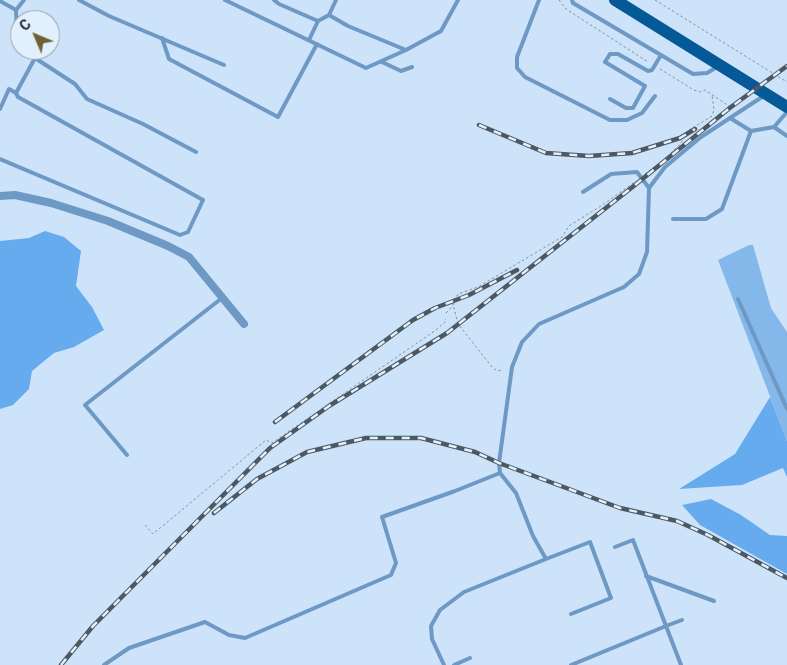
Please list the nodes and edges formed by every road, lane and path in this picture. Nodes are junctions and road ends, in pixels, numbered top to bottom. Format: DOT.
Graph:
graph roads {
  1 [pos="24,0"];
  2 [pos="79,0"];
  3 [pos="225,0"];
  4 [pos="274,0"];
  5 [pos="336,0"];
  6 [pos="458,0"];
  7 [pos="538,0"];
  8 [pos="559,0"];
  9 [pos="572,0"];
  10 [pos="614,0"];
  11 [pos="655,0"];
  12 [pos="0,1"];
  13 [pos="16,10"];
  14 [pos="329,15"];
  15 [pos="318,21"];
  16 [pos="162,38"];
  17 [pos="309,40"];
  18 [pos="317,44"];
  19 [pos="406,50"];
  20 [pos="661,55"];
  21 [pos="34,60"];
  22 [pos="38,60"];
  23 [pos="382,62"];
  24 [pos="720,64"];
  25 [pos="224,65"];
  26 [pos="412,66"];
  27 [pos="654,66"];
  28 [pos="787,82"];
  29 [pos="16,93"];
  30 [pos="767,94"];
  31 [pos="712,95"];
  32 [pos="655,96"];
  33 [pos="610,99"];
  34 [pos="787,107"];
  35 [pos="0,109"];
  36 [pos="739,112"];
  37 [pos="787,112"];
  38 [pos="730,118"];
  39 [pos="774,127"];
  40 [pos="751,131"];
  41 [pos="787,136"];
  42 [pos="196,152"];
  43 [pos="0,159"];
  44 [pos="641,177"];
  45 [pos="649,188"];
  46 [pos="583,192"];
  47 [pos="0,196"];
  48 [pos="673,219"];
  49 [pos="222,298"];
  50 [pos="738,299"];
  51 [pos="454,301"];
  52 [pos="446,313"];
  53 [pos="445,319"];
  54 [pos="244,324"];
  55 [pos="503,370"];
  56 [pos="787,409"];
  57 [pos="126,455"];
  58 [pos="500,473"];
  59 [pos="145,525"];
  60 [pos="615,547"];
  61 [pos="546,559"];
  62 [pos="646,576"];
  63 [pos="714,601"];
  64 [pos="571,614"];
  65 [pos="682,620"];
  66 [pos="666,626"];
  67 [pos="470,658"];
  68 [pos="104,665"];
  69 [pos="444,665"];
  70 [pos="454,665"];
  71 [pos="570,665"];
  72 [pos="681,665"];
  1 -- 13 [label="lane"];
  2 -- 16 [label="lane"];
  3 -- 17 [label="lane"];
  4 -- 15 [label="lane"];
  5 -- 14 [label="lane"];
  6 -- 19 [label="lane"];
  7 -- 32 [label="lane"];
  8 -- 27 [label="path"];
  9 -- 20 [label="lane"];
  10 -- 24 [label="main road"];
  11 -- 28 [label="path"];
  12 -- 13 [label="lane"];
  14 -- 15 [label="lane"];
  14 -- 19 [label="lane"];
  15 -- 17 [label="lane"];
  16 -- 18 [label="lane"];
  16 -- 25 [label="lane"];
  17 -- 18 [label="lane"];
  18 -- 23 [label="lane"];
  19 -- 23 [label="lane"];
  20 -- 24 [label="lane"];
  20 -- 27 [label="lane"];
  21 -- 29 [label="lane"];
  22 -- 42 [label="lane"];
  23 -- 26 [label="lane"];
  24 -- 30 [label="main road"];
  27 -- 31 [label="path"];
  27 -- 33 [label="lane"];
  29 -- 35 [label="lane"];
  29 -- 43 [label="lane"];
  30 -- 34 [label="main road"];
  30 -- 36 [label="lane"];
  31 -- 36 [label="path"];
  31 -- 44 [label="path"];
  36 -- 38 [label="lane"];
  37 -- 39 [label="lane"];
  38 -- 40 [label="lane"];
  38 -- 45 [label="lane"];
  39 -- 40 [label="lane"];
  39 -- 41 [label="lane"];
  40 -- 48 [label="lane"];
  44 -- 45 [label="lane"];
  44 -- 46 [label="lane"];
  44 -- 51 [label="path"];
  45 -- 58 [label="lane"];
  47 -- 49 [label="street"];
  49 -- 54 [label="street"];
  49 -- 57 [label="lane"];
  50 -- 56 [label="lane"];
  51 -- 52 [label="path"];
  51 -- 55 [label="path"];
  53 -- 59 [label="path"];
  58 -- 61 [label="lane"];
  58 -- 68 [label="lane"];
  60 -- 62 [label="lane"];
  61 -- 64 [label="lane"];
  61 -- 69 [label="lane"];
  62 -- 63 [label="lane"];
  62 -- 66 [label="lane"];
  65 -- 66 [label="lane"];
  66 -- 71 [label="lane"];
  66 -- 72 [label="lane"];
  67 -- 70 [label="lane"];
}
